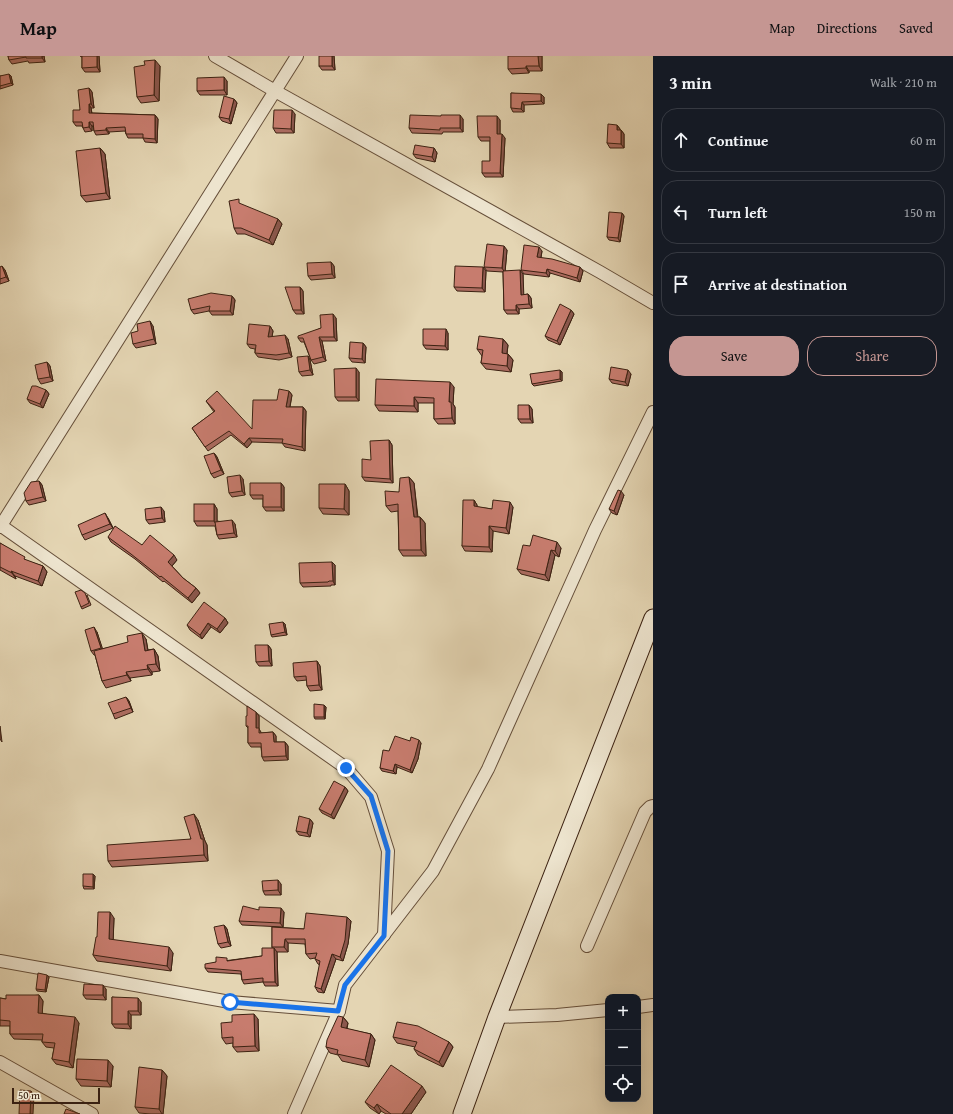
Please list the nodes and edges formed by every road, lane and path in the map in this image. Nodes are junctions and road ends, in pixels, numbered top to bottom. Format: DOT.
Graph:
graph roads {
  1 [pos="215,56"];
  2 [pos="297,56"];
  3 [pos="275,91"];
  4 [pos="653,303"];
  5 [pos="653,412"];
  6 [pos="0,526"];
  7 [pos="653,618"];
  8 [pos="653,806"];
  9 [pos="384,936"];
  10 [pos="587,946"];
  11 [pos="0,962"];
  12 [pos="653,1005"];
  13 [pos="641,1007"];
  14 [pos="605,1010"];
  15 [pos="338,1011"];
  16 [pos="497,1017"];
  17 [pos="0,1062"];
  18 [pos="92,1114"];
  19 [pos="294,1114"];
  20 [pos="462,1114"];
  1 -- 3 [label="street"];
  2 -- 3 [label="street"];
  3 -- 4 [label="street"];
  3 -- 6 [label="street"];
  5 -- 9 [label="street"];
  6 -- 9 [label="street"];
  7 -- 16 [label="street"];
  8 -- 10 [label="street"];
  9 -- 15 [label="street"];
  11 -- 15 [label="street"];
  12 -- 13 [label="street"];
  14 -- 16 [label="street"];
  15 -- 19 [label="street"];
  16 -- 20 [label="street"];
  17 -- 18 [label="street"];
}
